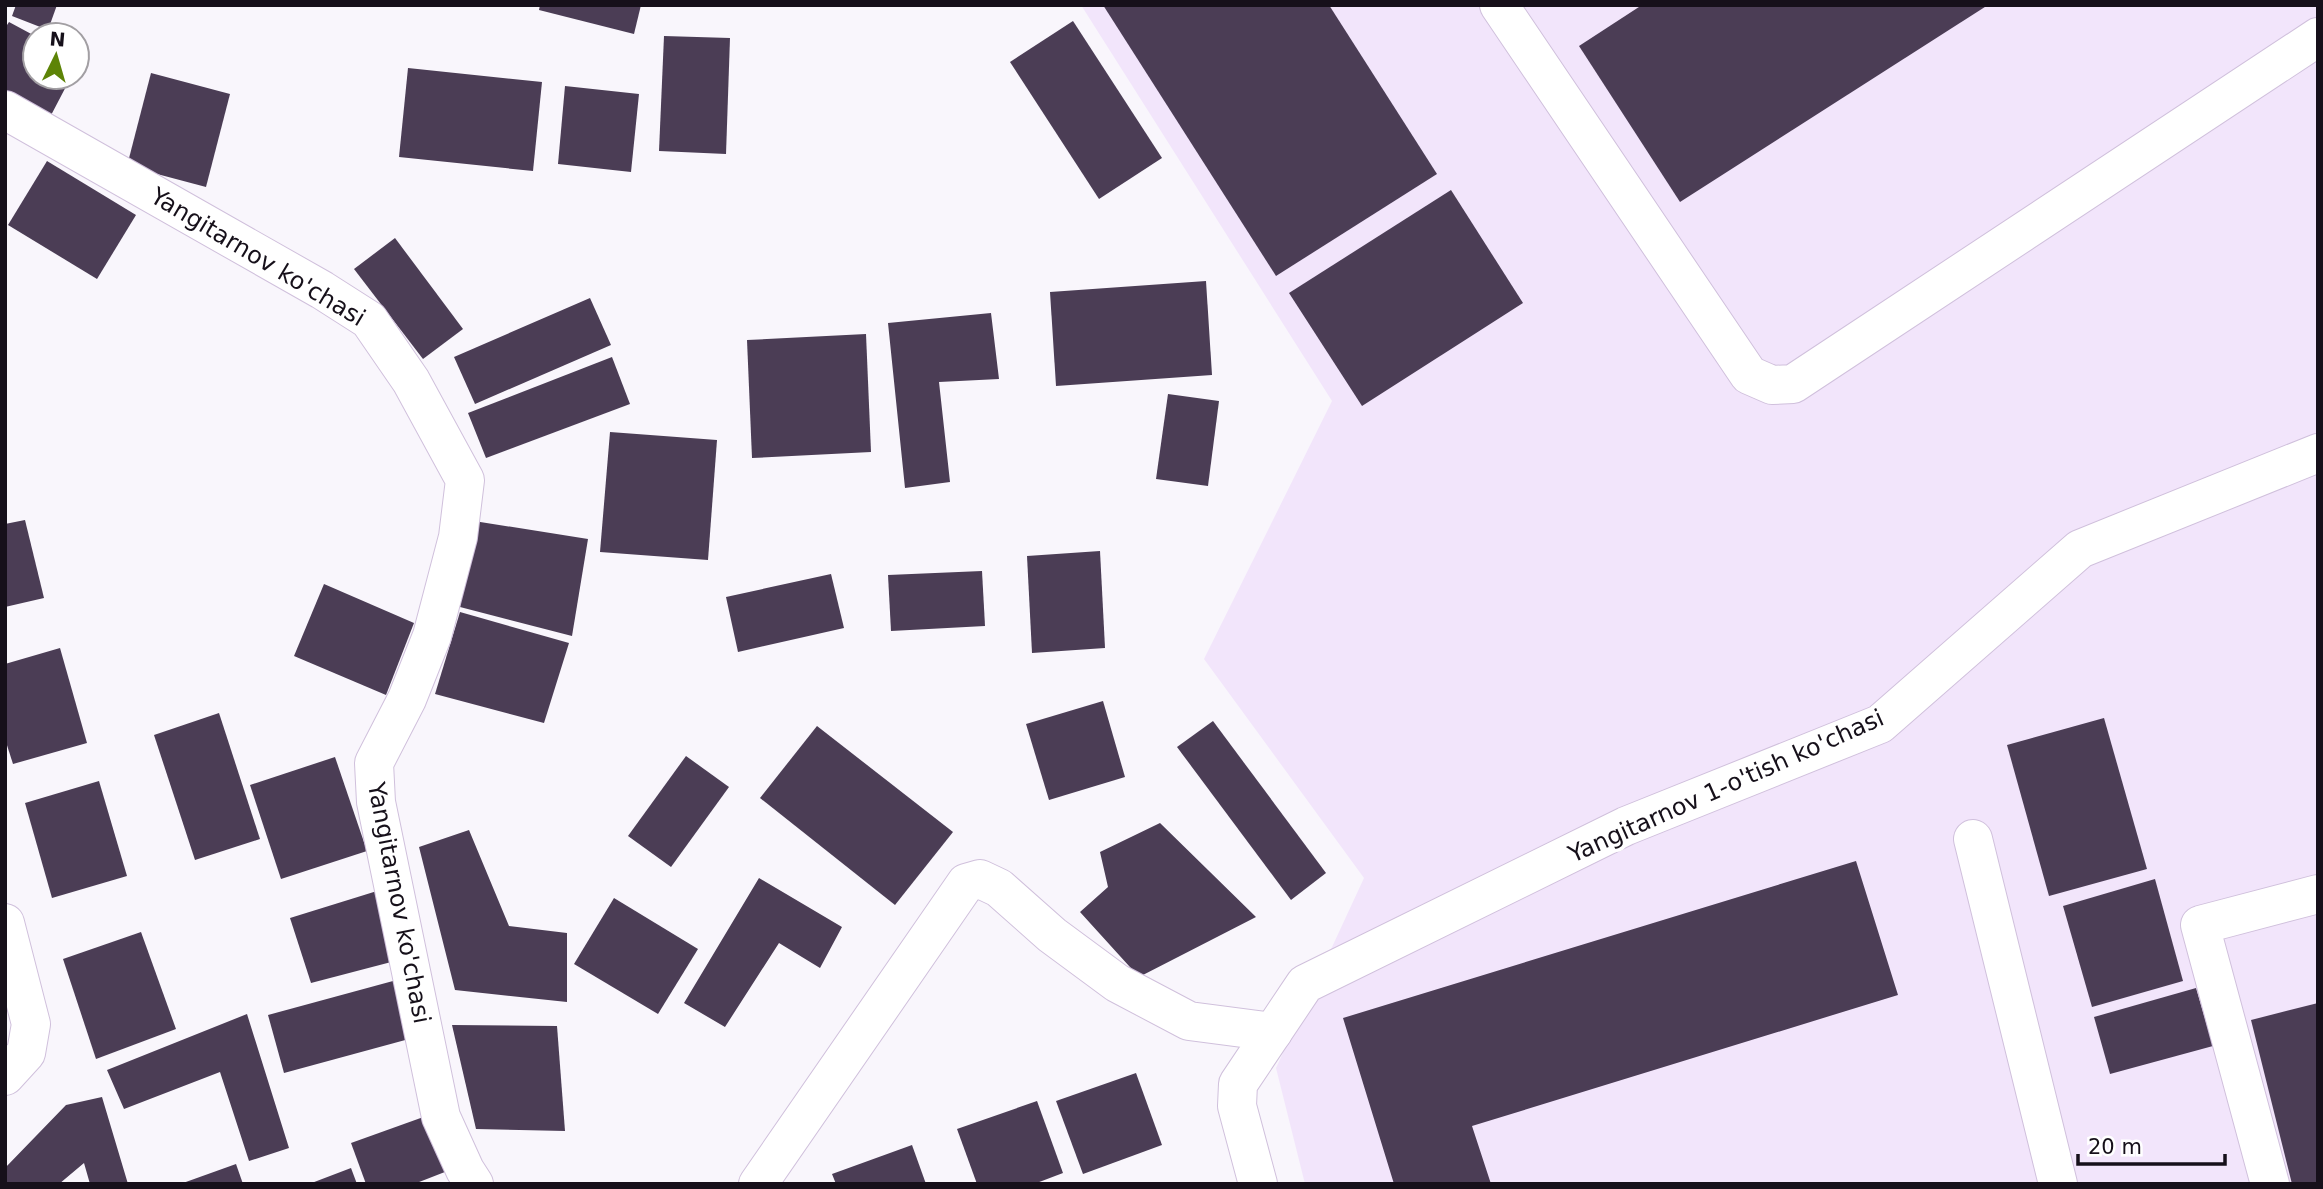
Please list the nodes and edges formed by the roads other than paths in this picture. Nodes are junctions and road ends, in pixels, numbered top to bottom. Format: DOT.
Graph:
graph roads {
  1 [pos="1499,5"];
  2 [pos="2318,37"];
  3 [pos="5,110"];
  4 [pos="2318,453"];
  5 [pos="1973,839"];
  6 [pos="2318,894"];
  7 [pos="5,923"];
  8 [pos="1273,1032"];
  9 [pos="5,1076"];
  10 [pos="474,1184"];
  11 [pos="758,1184"];
  12 [pos="1258,1184"];
  13 [pos="2058,1184"];
  14 [pos="2270,1184"];
  1 -- 2 [label="street"];
  3 -- 10 [label="street, Yangitarnov ko'chasi"];
  4 -- 8 [label="street, Yangitarnov 1-o'tish ko'chasi"];
  5 -- 13 [label="street"];
  6 -- 14 [label="street"];
  7 -- 9 [label="street"];
  8 -- 11 [label="street"];
  8 -- 12 [label="street, Yangitarnov 1-o'tish ko'chasi"];
}
